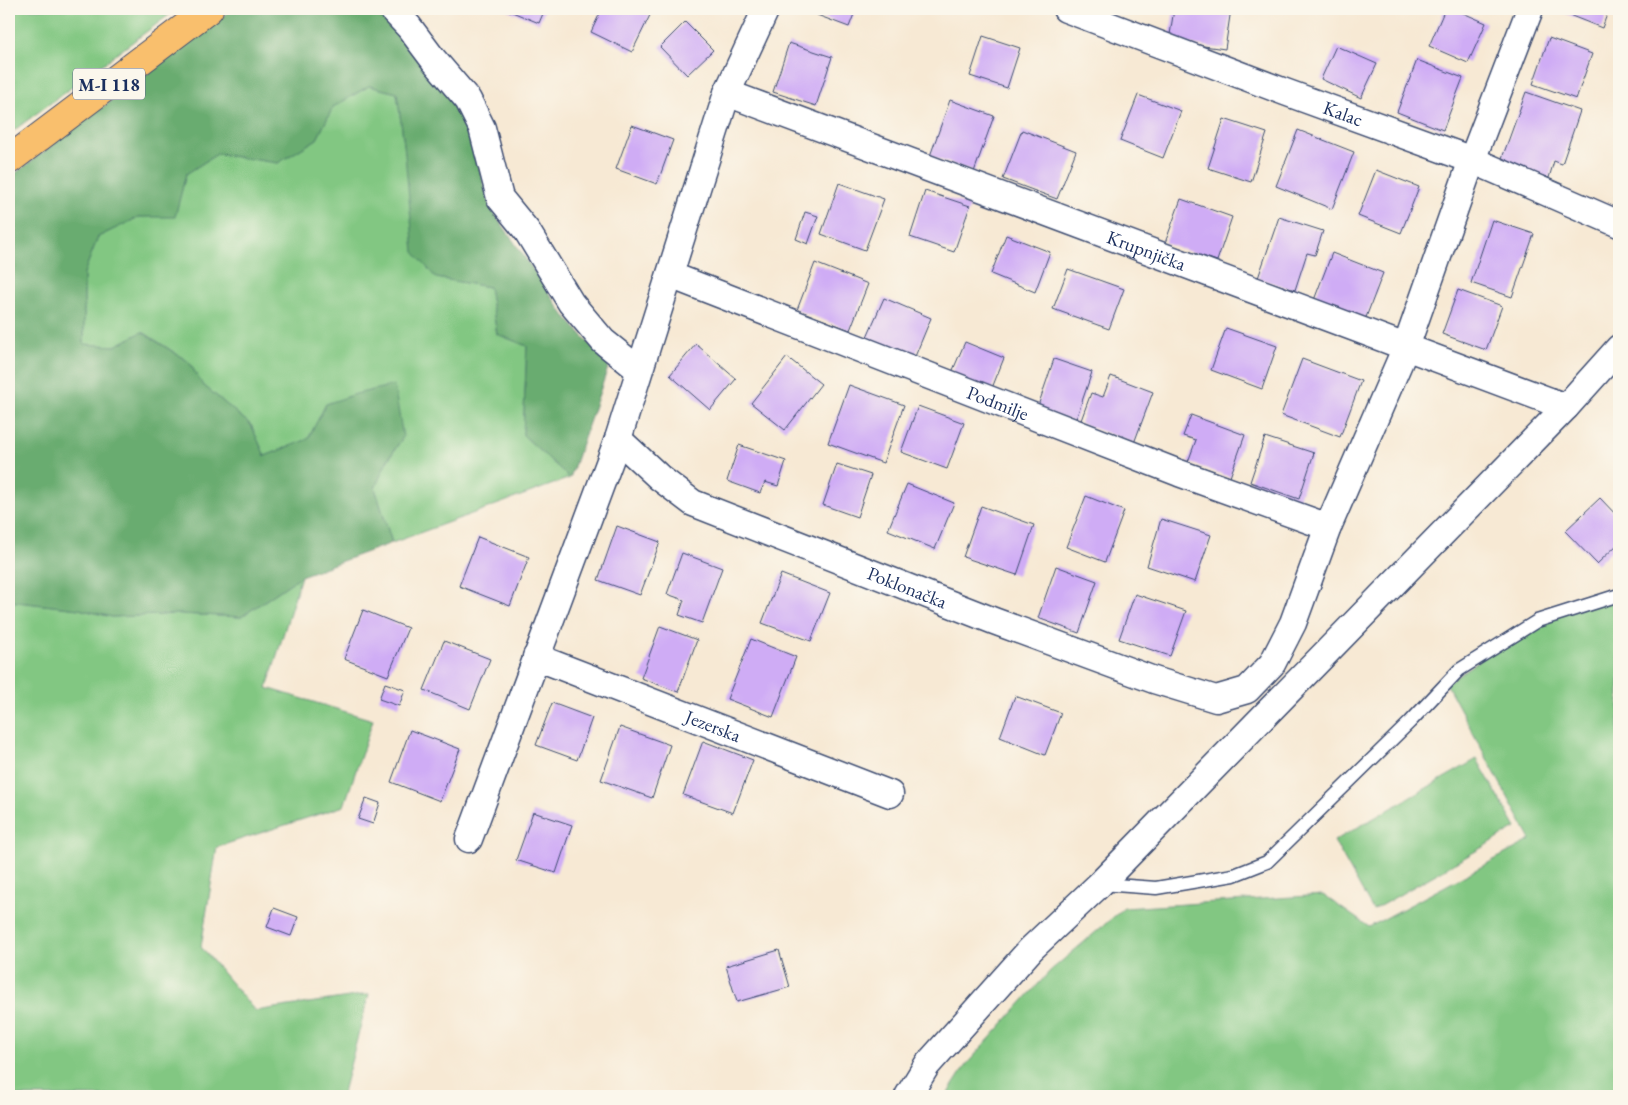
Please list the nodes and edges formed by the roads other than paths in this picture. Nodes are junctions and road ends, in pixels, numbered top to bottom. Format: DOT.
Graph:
graph roads {
  1 [pos="209,9"];
  2 [pos="392,9"];
  3 [pos="766,9"];
  4 [pos="1066,9"];
  5 [pos="1530,9"];
  6 [pos="727,92"];
  7 [pos="9,160"];
  8 [pos="1472,160"];
  9 [pos="1619,224"];
  10 [pos="670,276"];
  11 [pos="1406,347"];
  12 [pos="1619,348"];
  13 [pos="639,370"];
  14 [pos="1566,407"];
  15 [pos="618,439"];
  16 [pos="1328,527"];
  17 [pos="1619,595"];
  18 [pos="536,657"];
  19 [pos="890,794"];
  20 [pos="469,839"];
  21 [pos="1100,884"];
  22 [pos="908,1096"];
  1 -- 7 [label="main road, M-I 118"];
  2 -- 13 [label="street"];
  3 -- 6 [label="street"];
  4 -- 8 [label="street, Kalac"];
  5 -- 8 [label="street"];
  6 -- 10 [label="street"];
  6 -- 11 [label="street, Krupnjička"];
  8 -- 9 [label="street, Kalac"];
  8 -- 11 [label="street"];
  10 -- 13 [label="street"];
  10 -- 16 [label="street, Podmilje"];
  11 -- 14 [label="street, Krupnjička"];
  11 -- 16 [label="street"];
  12 -- 14 [label="street"];
  13 -- 15 [label="street"];
  14 -- 21 [label="street"];
  15 -- 16 [label="street, Poklonačka"];
  15 -- 18 [label="street"];
  17 -- 21 [label="lane"];
  18 -- 19 [label="street, Jezerska"];
  18 -- 20 [label="street"];
  21 -- 22 [label="street"];
}
